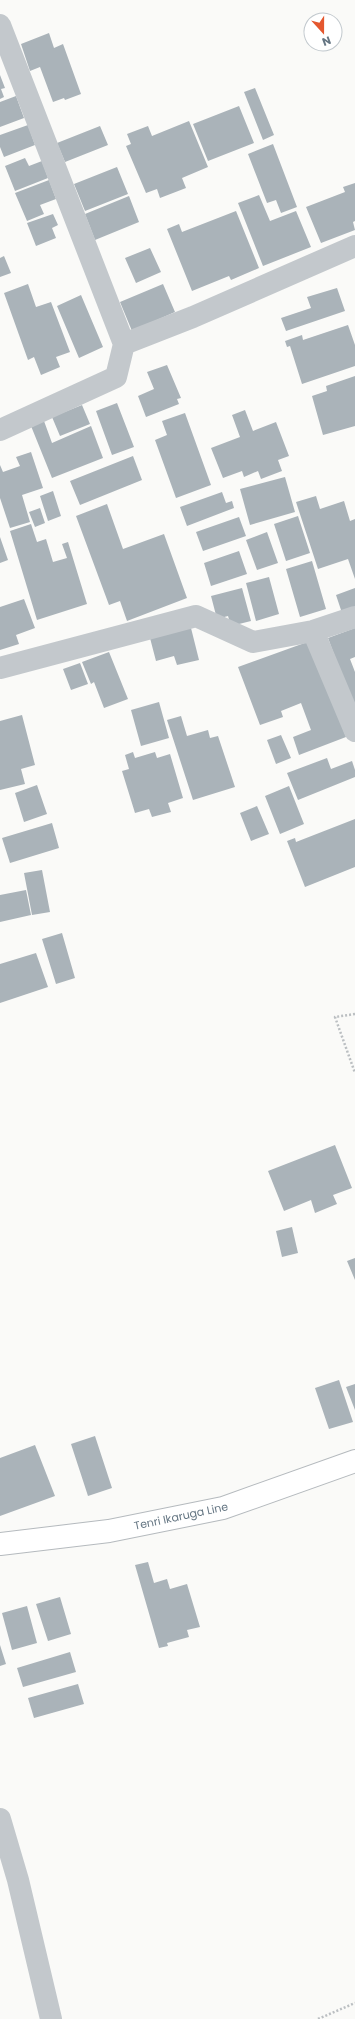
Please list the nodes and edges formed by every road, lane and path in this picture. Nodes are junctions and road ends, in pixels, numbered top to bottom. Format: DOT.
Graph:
graph roads {
  1 [pos="0,25"];
  2 [pos="355,246"];
  3 [pos="124,344"];
  4 [pos="0,430"];
  5 [pos="355,617"];
  6 [pos="314,630"];
  7 [pos="0,668"];
  8 [pos="355,731"];
  9 [pos="355,1014"];
  10 [pos="355,1073"];
  11 [pos="355,1461"];
  12 [pos="0,1544"];
  13 [pos="0,1819"];
  14 [pos="355,2003"];
  15 [pos="51,2019"];
  16 [pos="318,2019"];
  1 -- 3 [label="street"];
  2 -- 3 [label="street"];
  3 -- 4 [label="street"];
  5 -- 6 [label="street"];
  6 -- 7 [label="street"];
  6 -- 8 [label="street"];
  9 -- 10 [label="path"];
  11 -- 12 [label="main road, Tenri Ikaruga Line"];
  13 -- 15 [label="street"];
  14 -- 16 [label="path"];
}
